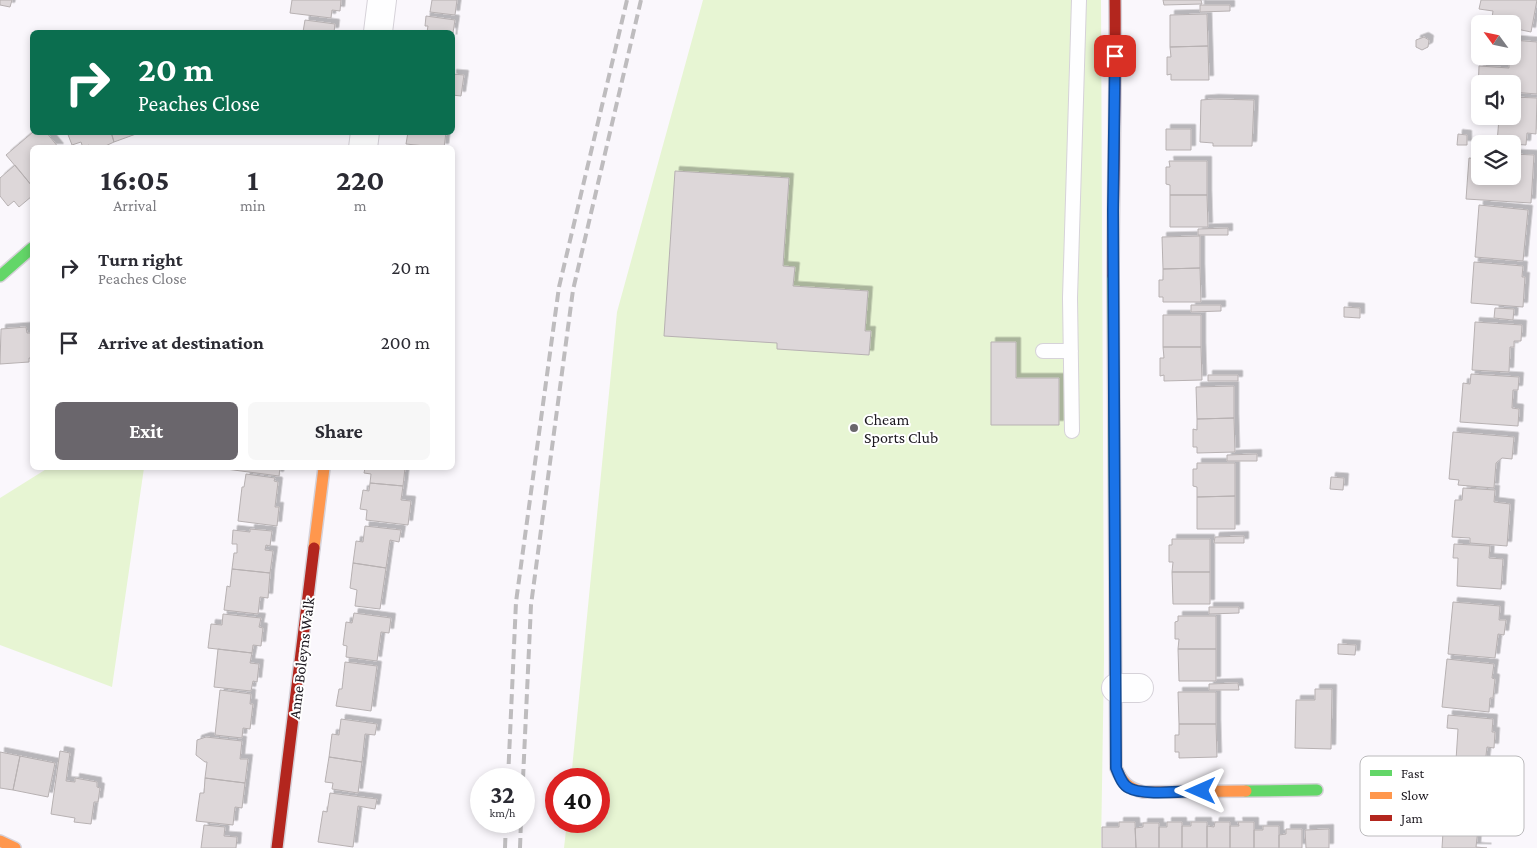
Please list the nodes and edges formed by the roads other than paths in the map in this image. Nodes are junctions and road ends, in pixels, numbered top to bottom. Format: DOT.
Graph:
graph roads {
  1 [pos="382,0"];
  2 [pos="1079,0"];
  3 [pos="1115,0"];
  4 [pos="378,30"];
  5 [pos="30,250"];
  6 [pos="0,276"];
  7 [pos="1043,351"];
  8 [pos="1071,351"];
  9 [pos="1072,431"];
  10 [pos="324,470"];
  11 [pos="1317,790"];
  12 [pos="0,842"];
  13 [pos="15,848"];
  14 [pos="277,848"];
  1 -- 4 [label="street"];
  2 -- 8 [label="lane"];
  3 -- 11 [label="main road"];
  5 -- 6 [label="main road"];
  7 -- 8 [label="lane"];
  8 -- 9 [label="lane"];
  10 -- 14 [label="main road, Anne Boleyns Walk"];
  12 -- 13 [label="main road"];
}
